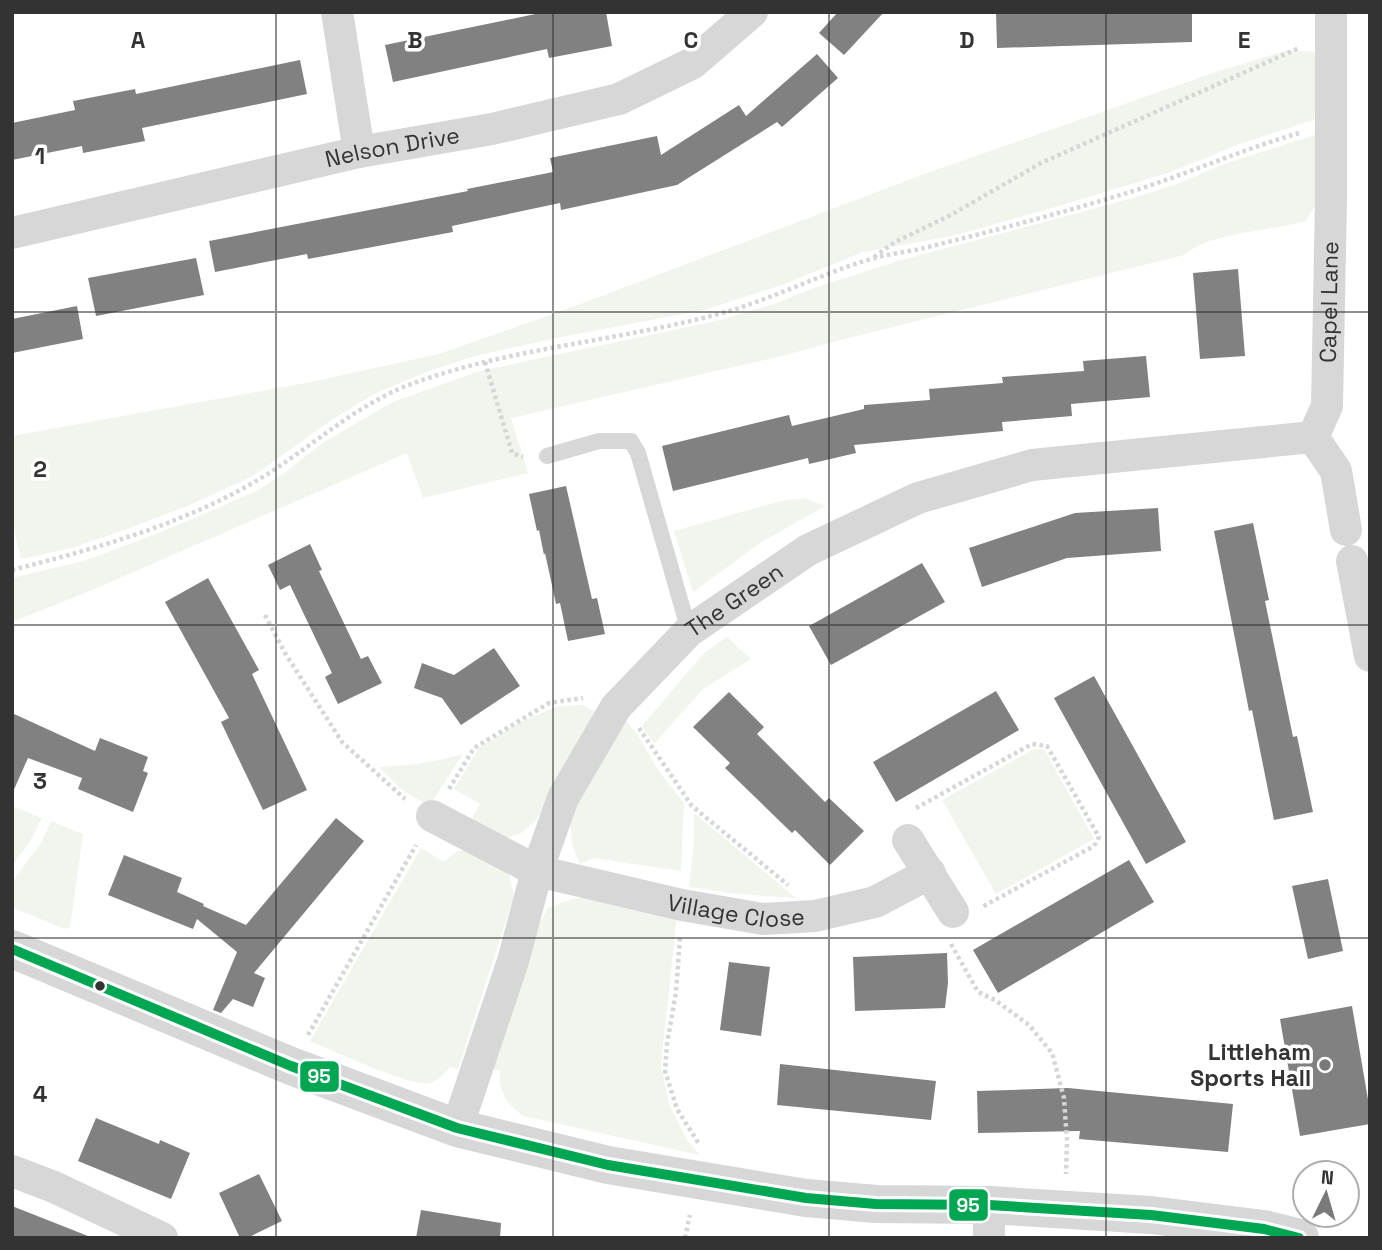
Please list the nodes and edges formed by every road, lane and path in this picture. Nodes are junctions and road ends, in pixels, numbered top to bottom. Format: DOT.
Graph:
graph roads {
  1 [pos="337,12"];
  2 [pos="752,12"];
  3 [pos="1331,12"];
  4 [pos="1302,37"];
  5 [pos="1304,132"];
  6 [pos="359,152"];
  7 [pos="12,233"];
  8 [pos="870,259"];
  9 [pos="485,362"];
  10 [pos="1313,437"];
  11 [pos="547,456"];
  12 [pos="1346,530"];
  13 [pos="1352,561"];
  14 [pos="12,569"];
  15 [pos="265,615"];
  16 [pos="689,631"];
  17 [pos="1370,656"];
  18 [pos="616,708"];
  19 [pos="432,816"];
  20 [pos="909,826"];
  21 [pos="537,871"];
  22 [pos="930,873"];
  23 [pos="682,905"];
  24 [pos="815,916"];
  25 [pos="960,919"];
  26 [pos="12,949"];
  27 [pos="291,1066"];
  28 [pos="457,1128"];
  29 [pos="12,1171"];
  30 [pos="701,1182"];
  31 [pos="1063,1209"];
  32 [pos="989,1222"];
  33 [pos="162,1238"];
  34 [pos="1300,1238"];
  1 -- 6 [label="street"];
  2 -- 6 [label="street, Nelson Drive"];
  3 -- 10 [label="street, Capel Lane, bridge"];
  4 -- 8 [label="path"];
  5 -- 8 [label="path"];
  6 -- 7 [label="street, Nelson Drive"];
  8 -- 9 [label="path"];
  9 -- 11 [label="path"];
  9 -- 14 [label="path"];
  10 -- 12 [label="street"];
  10 -- 16 [label="street, The Green"];
  11 -- 16 [label="lane"];
  13 -- 17 [label="street"];
  15 -- 19 [label="path"];
  16 -- 18 [label="street, The Green"];
  18 -- 19 [label="path"];
  18 -- 21 [label="street, The Green"];
  18 -- 24 [label="path"];
  19 -- 21 [label="street, Village Close"];
  19 -- 27 [label="path"];
  20 -- 22 [label="street"];
  20 -- 25 [label="path"];
  21 -- 23 [label="street, Village Close"];
  21 -- 28 [label="street, The Green"];
  22 -- 24 [label="street, Village Close"];
  22 -- 25 [label="street"];
  23 -- 24 [label="street, Village Close"];
  23 -- 30 [label="path"];
  25 -- 31 [label="path"];
  26 -- 27 [label="street"];
  27 -- 28 [label="street"];
  28 -- 30 [label="street"];
  29 -- 33 [label="street"];
  30 -- 32 [label="street"];
  31 -- 32 [label="street"];
  31 -- 34 [label="street"];
}
